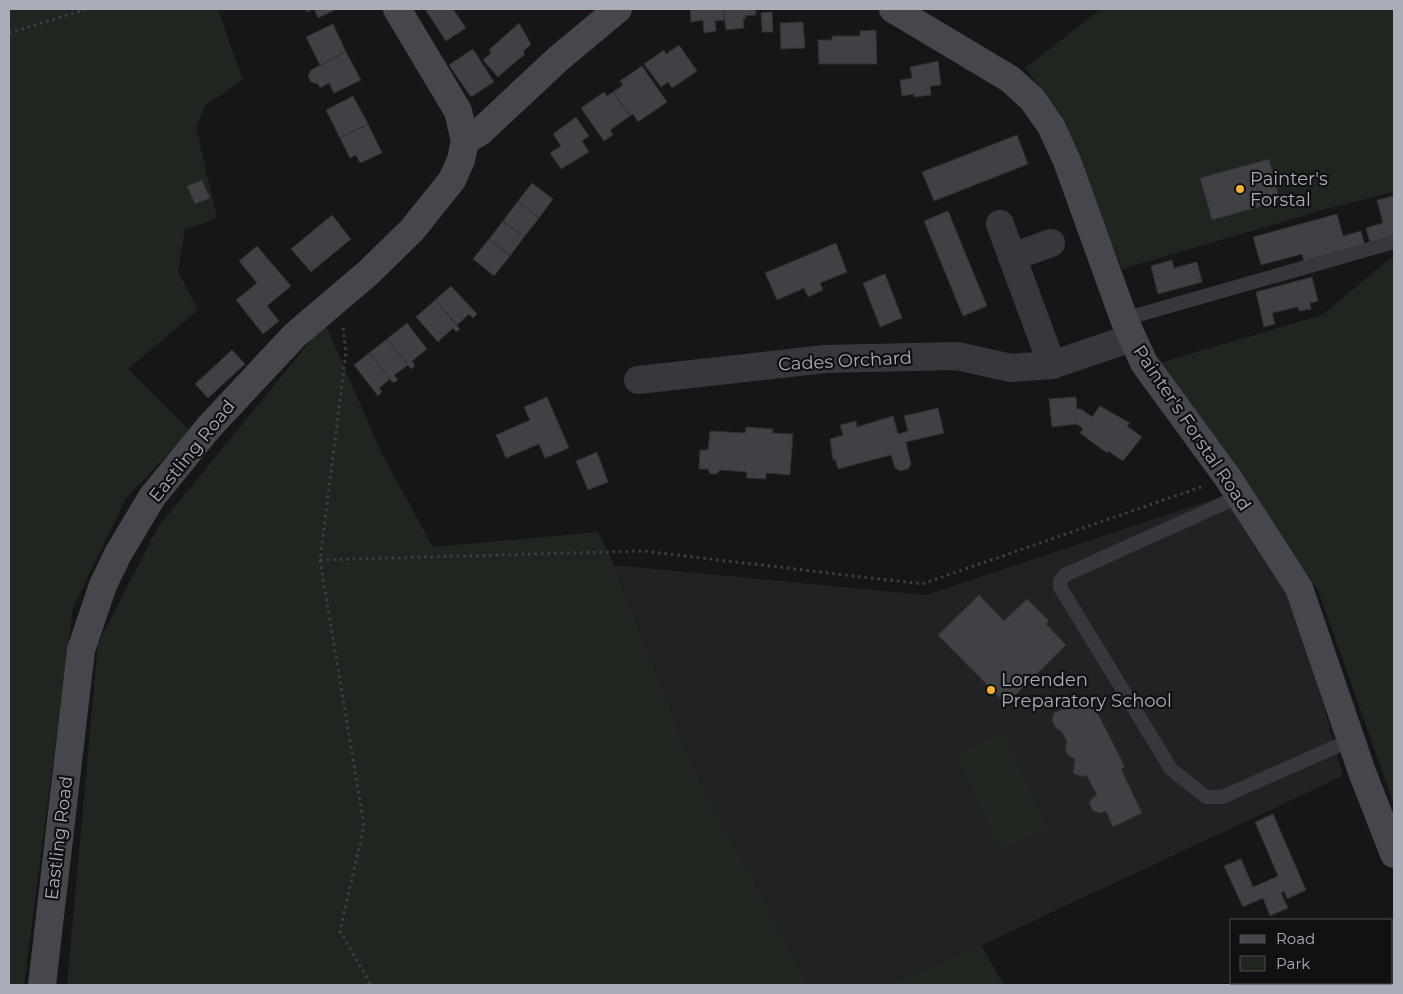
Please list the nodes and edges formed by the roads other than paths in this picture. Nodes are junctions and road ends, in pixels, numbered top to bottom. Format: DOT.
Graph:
graph roads {
  1 [pos="397,9"];
  2 [pos="618,9"];
  3 [pos="893,9"];
  4 [pos="464,141"];
  5 [pos="1000,224"];
  6 [pos="1394,242"];
  7 [pos="1051,243"];
  8 [pos="1012,257"];
  9 [pos="1128,328"];
  10 [pos="1052,365"];
  11 [pos="638,380"];
  12 [pos="1234,487"];
  13 [pos="1351,740"];
  14 [pos="1394,854"];
  15 [pos="42,985"];
  1 -- 4 [label="street, Eastling Road"];
  2 -- 4 [label="street"];
  3 -- 9 [label="street, Painter's Forstal Road"];
  4 -- 15 [label="street, Eastling Road"];
  5 -- 8 [label="street"];
  6 -- 9 [label="lane"];
  7 -- 8 [label="street"];
  8 -- 10 [label="street"];
  9 -- 10 [label="street, Cades Orchard"];
  9 -- 12 [label="street, Painter's Forstal Road"];
  10 -- 11 [label="street, Cades Orchard"];
  12 -- 13 [label="street, Painter's Forstal Road"];
  12 -- 13 [label="lane"];
  13 -- 14 [label="street, Painter's Forstal Road"];
}
